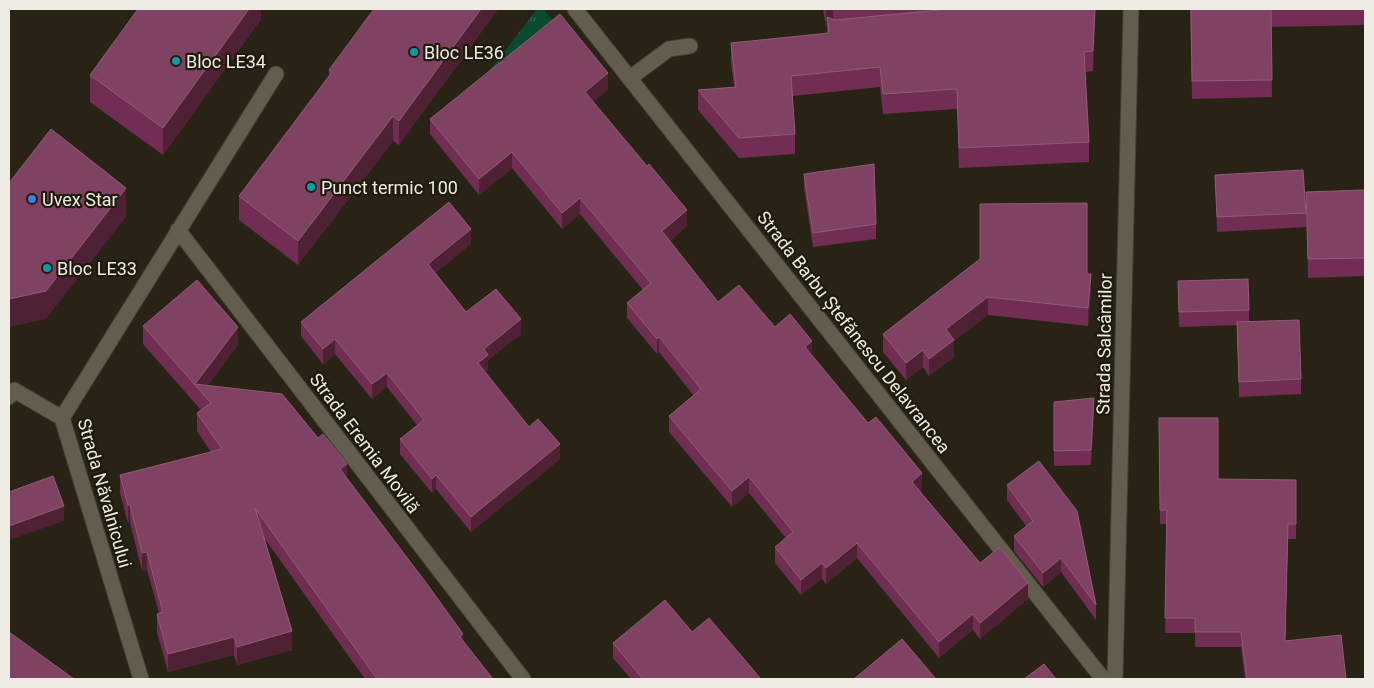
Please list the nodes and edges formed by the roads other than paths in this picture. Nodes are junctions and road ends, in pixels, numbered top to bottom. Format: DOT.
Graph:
graph roads {
  1 [pos="575,9"];
  2 [pos="1131,9"];
  3 [pos="690,46"];
  4 [pos="276,74"];
  5 [pos="630,78"];
  6 [pos="178,230"];
  7 [pos="9,396"];
  8 [pos="62,418"];
  9 [pos="141,679"];
  10 [pos="523,679"];
  11 [pos="1103,679"];
  12 [pos="1115,679"];
  1 -- 5 [label="street, Strada Barbu Ștefănescu Delavrancea"];
  2 -- 12 [label="street, Strada Salcâmilor"];
  3 -- 5 [label="street"];
  4 -- 6 [label="street, Strada Năvalnicului"];
  5 -- 11 [label="street, Strada Barbu Ștefănescu Delavrancea"];
  6 -- 8 [label="street, Strada Năvalnicului"];
  6 -- 10 [label="street, Strada Eremia Movilă"];
  7 -- 8 [label="street"];
  8 -- 9 [label="street, Strada Năvalnicului"];
}
